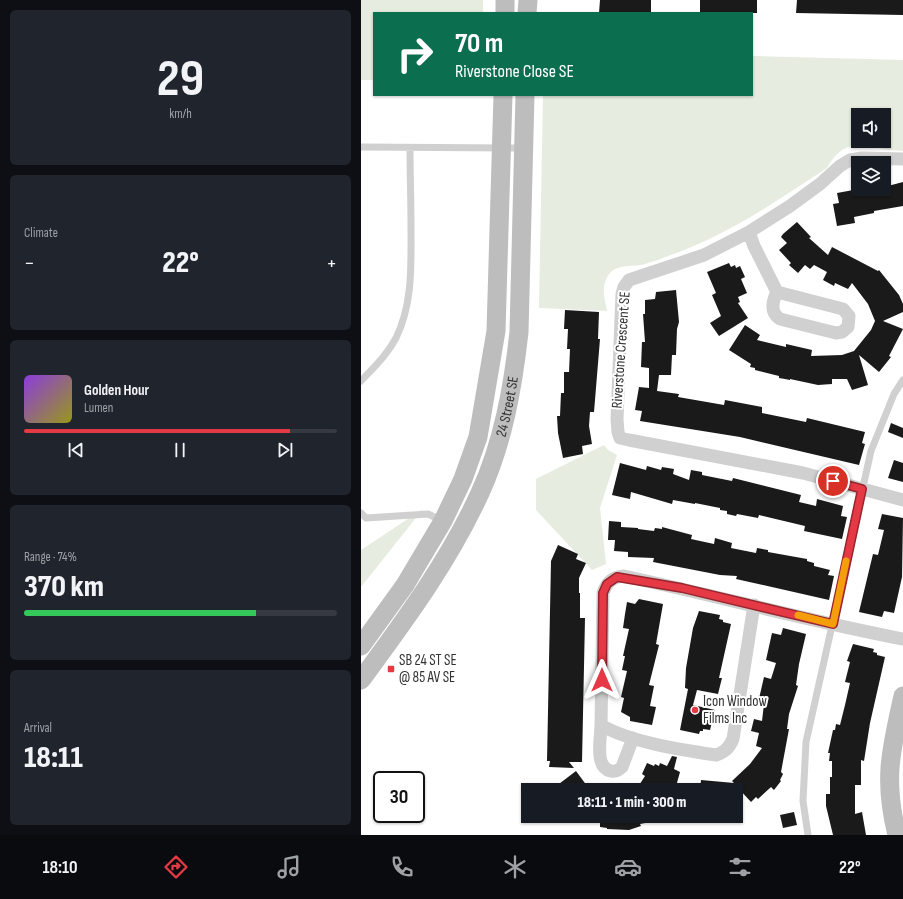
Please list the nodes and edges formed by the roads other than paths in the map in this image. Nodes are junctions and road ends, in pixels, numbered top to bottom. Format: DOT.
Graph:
graph roads {
  1 [pos="505,0"];
  2 [pos="528,0"];
  3 [pos="505,12"];
  4 [pos="527,12"];
  5 [pos="503,96"];
  6 [pos="525,96"];
  7 [pos="361,147"];
  8 [pos="410,148"];
  9 [pos="502,148"];
  10 [pos="523,148"];
  11 [pos="903,159"];
  12 [pos="749,232"];
  13 [pos="777,292"];
  14 [pos="903,380"];
  15 [pos="361,381"];
  16 [pos="862,489"];
  17 [pos="903,500"];
  18 [pos="361,513"];
  19 [pos="443,521"];
  20 [pos="754,605"];
  21 [pos="833,624"];
  22 [pos="903,639"];
  23 [pos="361,646"];
  24 [pos="361,680"];
  25 [pos="903,696"];
  26 [pos="601,725"];
  27 [pos="633,738"];
  28 [pos="808,835"];
  29 [pos="897,835"];
  1 -- 3 [label="main road"];
  2 -- 4 [label="main road"];
  5 -- 9 [label="main road, 24 Street SE"];
  6 -- 10 [label="main road, 24 Street SE"];
  7 -- 8 [label="lane"];
  8 -- 9 [label="lane"];
  8 -- 15 [label="lane"];
  9 -- 10 [label="lane"];
  9 -- 19 [label="main road, 24 Street SE"];
  10 -- 24 [label="main road, 24 Street SE"];
  11 -- 12 [label="street, Riverstone Crescent SE"];
  12 -- 13 [label="street"];
  12 -- 16 [label="street, Riverstone Crescent SE"];
  13 -- 13 [label="street"];
  14 -- 16 [label="lane"];
  16 -- 17 [label="street, Riverstone Crescent SE"];
  16 -- 21 [label="lane"];
  18 -- 19 [label="lane"];
  19 -- 23 [label="main road, 24 Street SE"];
  20 -- 21 [label="street"];
  20 -- 26 [label="street"];
  20 -- 27 [label="street"];
  21 -- 22 [label="street"];
  21 -- 28 [label="lane"];
  25 -- 29 [label="main road"];
  26 -- 27 [label="street"];
  26 -- 27 [label="street"];
}
